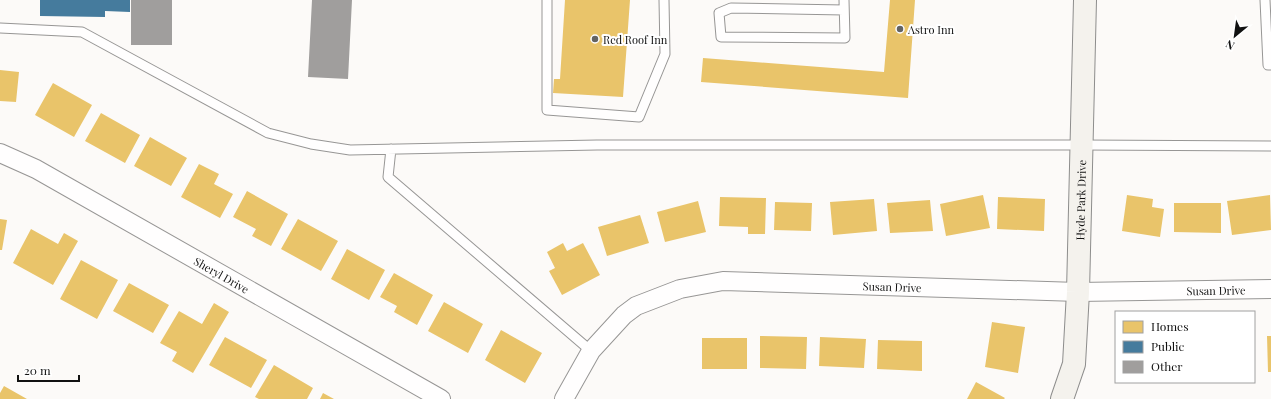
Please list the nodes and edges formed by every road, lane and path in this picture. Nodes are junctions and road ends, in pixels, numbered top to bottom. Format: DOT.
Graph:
graph roads {
  1 [pos="547,0"];
  2 [pos="664,0"];
  3 [pos="844,0"];
  4 [pos="1085,0"];
  5 [pos="1265,0"];
  6 [pos="844,10"];
  7 [pos="0,28"];
  8 [pos="1271,65"];
  9 [pos="1082,145"];
  10 [pos="1271,146"];
  11 [pos="391,149"];
  12 [pos="0,153"];
  13 [pos="1271,289"];
  14 [pos="1078,292"];
  15 [pos="591,351"];
  16 [pos="441,399"];
  17 [pos="564,399"];
  18 [pos="1062,399"];
  1 -- 2 [label="lane"];
  3 -- 6 [label="lane"];
  4 -- 9 [label="street, Hyde Park Drive"];
  5 -- 8 [label="lane"];
  6 -- 6 [label="lane"];
  7 -- 11 [label="lane"];
  9 -- 10 [label="lane"];
  9 -- 11 [label="lane"];
  9 -- 14 [label="street, Hyde Park Drive"];
  11 -- 15 [label="lane"];
  12 -- 16 [label="street, Sheryl Drive"];
  13 -- 14 [label="street, Susan Drive"];
  14 -- 15 [label="street, Susan Drive"];
  14 -- 18 [label="street, Hyde Park Drive"];
  15 -- 17 [label="street, Susan Drive"];
}
